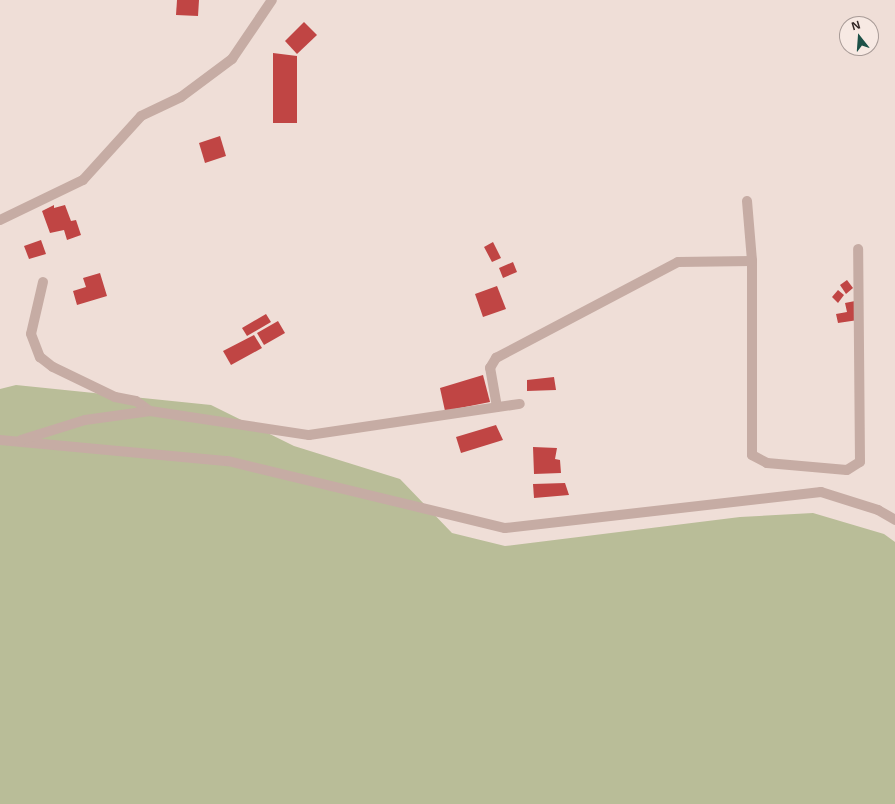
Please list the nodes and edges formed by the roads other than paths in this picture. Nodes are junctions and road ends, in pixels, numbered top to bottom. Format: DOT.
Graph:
graph roads {
  1 [pos="272,0"];
  2 [pos="746,201"];
  3 [pos="0,220"];
  4 [pos="858,249"];
  5 [pos="752,261"];
  6 [pos="43,282"];
  7 [pos="520,404"];
  8 [pos="497,407"];
  9 [pos="150,411"];
  10 [pos="0,440"];
  11 [pos="15,442"];
  12 [pos="895,520"];
  1 -- 3 [label="street"];
  2 -- 5 [label="street"];
  4 -- 5 [label="street"];
  5 -- 8 [label="street"];
  6 -- 9 [label="street"];
  7 -- 8 [label="street"];
  8 -- 9 [label="street"];
  9 -- 11 [label="street"];
  10 -- 11 [label="street"];
  11 -- 12 [label="street"];
}
